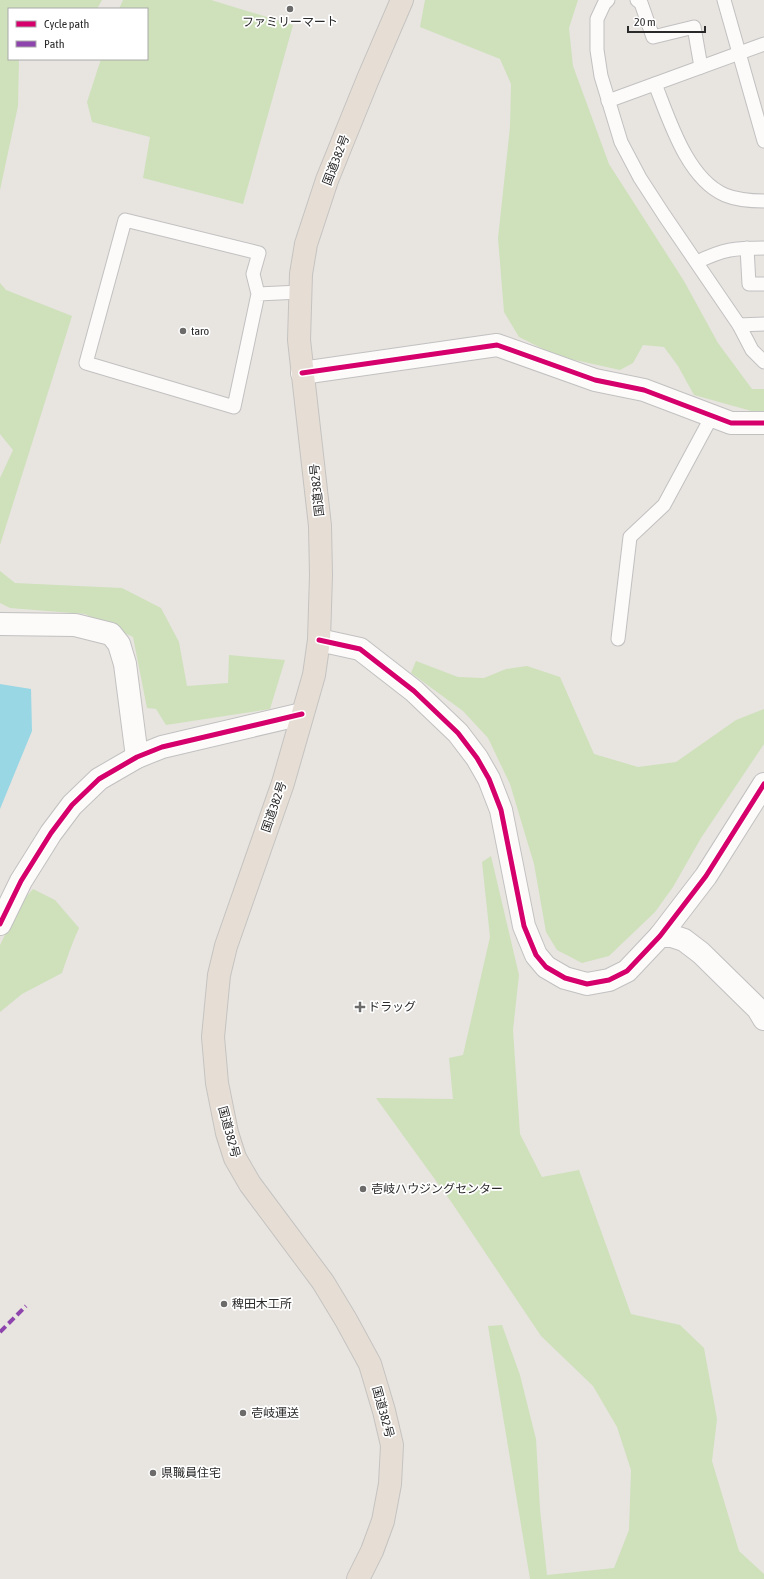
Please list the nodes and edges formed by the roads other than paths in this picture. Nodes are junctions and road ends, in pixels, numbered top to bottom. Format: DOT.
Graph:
graph roads {
  1 [pos="402,0"];
  2 [pos="608,0"];
  3 [pos="637,0"];
  4 [pos="724,0"];
  5 [pos="764,44"];
  6 [pos="739,53"];
  7 [pos="701,67"];
  8 [pos="655,84"];
  9 [pos="608,101"];
  10 [pos="764,141"];
  11 [pos="764,201"];
  12 [pos="747,248"];
  13 [pos="764,248"];
  14 [pos="697,262"];
  15 [pos="764,284"];
  16 [pos="300,292"];
  17 [pos="258,294"];
  18 [pos="764,324"];
  19 [pos="740,325"];
  20 [pos="764,362"];
  21 [pos="302,373"];
  22 [pos="712,416"];
  23 [pos="764,423"];
  24 [pos="0,624"];
  25 [pos="618,639"];
  26 [pos="319,640"];
  27 [pos="302,714"];
  28 [pos="137,758"];
  29 [pos="764,784"];
  30 [pos="0,924"];
  31 [pos="660,936"];
  32 [pos="764,1019"];
  33 [pos="358,1579"];
  1 -- 16 [label="highway, 国道382号"];
  2 -- 9 [label="lane"];
  3 -- 7 [label="lane"];
  4 -- 6 [label="lane"];
  5 -- 6 [label="lane"];
  6 -- 7 [label="lane"];
  6 -- 10 [label="lane"];
  7 -- 8 [label="lane"];
  8 -- 9 [label="lane"];
  8 -- 11 [label="lane"];
  9 -- 14 [label="lane"];
  12 -- 13 [label="lane"];
  12 -- 14 [label="lane"];
  12 -- 15 [label="lane"];
  14 -- 19 [label="lane"];
  16 -- 17 [label="lane"];
  16 -- 21 [label="highway, 国道382号"];
  17 -- 17 [label="lane"];
  18 -- 19 [label="lane"];
  19 -- 20 [label="lane"];
  21 -- 22 [label="street"];
  21 -- 26 [label="highway, 国道382号"];
  22 -- 23 [label="street"];
  22 -- 25 [label="lane"];
  24 -- 28 [label="street"];
  26 -- 27 [label="highway, 国道382号"];
  26 -- 31 [label="street"];
  27 -- 28 [label="street"];
  27 -- 33 [label="highway, 国道382号"];
  28 -- 30 [label="street"];
  29 -- 31 [label="street"];
  31 -- 32 [label="street"];
}
